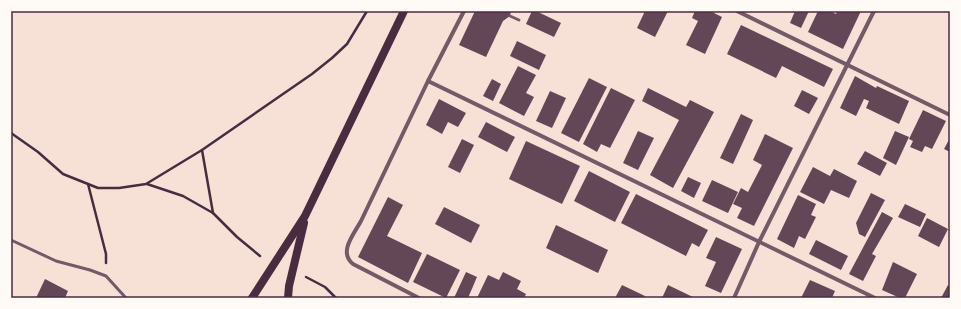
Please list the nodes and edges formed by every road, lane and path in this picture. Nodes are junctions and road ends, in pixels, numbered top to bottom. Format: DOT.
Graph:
graph roads {
  1 [pos="367,11"];
  2 [pos="404,11"];
  3 [pos="464,11"];
  4 [pos="737,11"];
  5 [pos="874,11"];
  6 [pos="510,16"];
  7 [pos="519,20"];
  8 [pos="848,64"];
  9 [pos="428,81"];
  10 [pos="950,115"];
  11 [pos="11,133"];
  12 [pos="202,150"];
  13 [pos="88,184"];
  14 [pos="146,184"];
  15 [pos="213,213"];
  16 [pos="305,216"];
  17 [pos="11,240"];
  18 [pos="759,242"];
  19 [pos="260,256"];
  20 [pos="106,276"];
  21 [pos="305,276"];
  22 [pos="126,298"];
  23 [pos="252,298"];
  24 [pos="288,298"];
  25 [pos="336,298"];
  26 [pos="419,298"];
  27 [pos="734,298"];
  28 [pos="875,298"];
  1 -- 12 [label="path"];
  2 -- 16 [label="main road"];
  3 -- 9 [label="street"];
  4 -- 8 [label="street"];
  5 -- 8 [label="street"];
  6 -- 7 [label="lane"];
  8 -- 10 [label="street"];
  8 -- 18 [label="street"];
  9 -- 18 [label="street"];
  9 -- 26 [label="street"];
  11 -- 13 [label="path"];
  12 -- 14 [label="path"];
  12 -- 15 [label="path"];
  13 -- 14 [label="path"];
  13 -- 20 [label="path"];
  14 -- 15 [label="path"];
  15 -- 19 [label="path"];
  16 -- 23 [label="main road"];
  16 -- 24 [label="main road"];
  17 -- 20 [label="lane"];
  18 -- 27 [label="street"];
  18 -- 28 [label="street"];
  20 -- 22 [label="lane"];
  21 -- 25 [label="path"];
}
